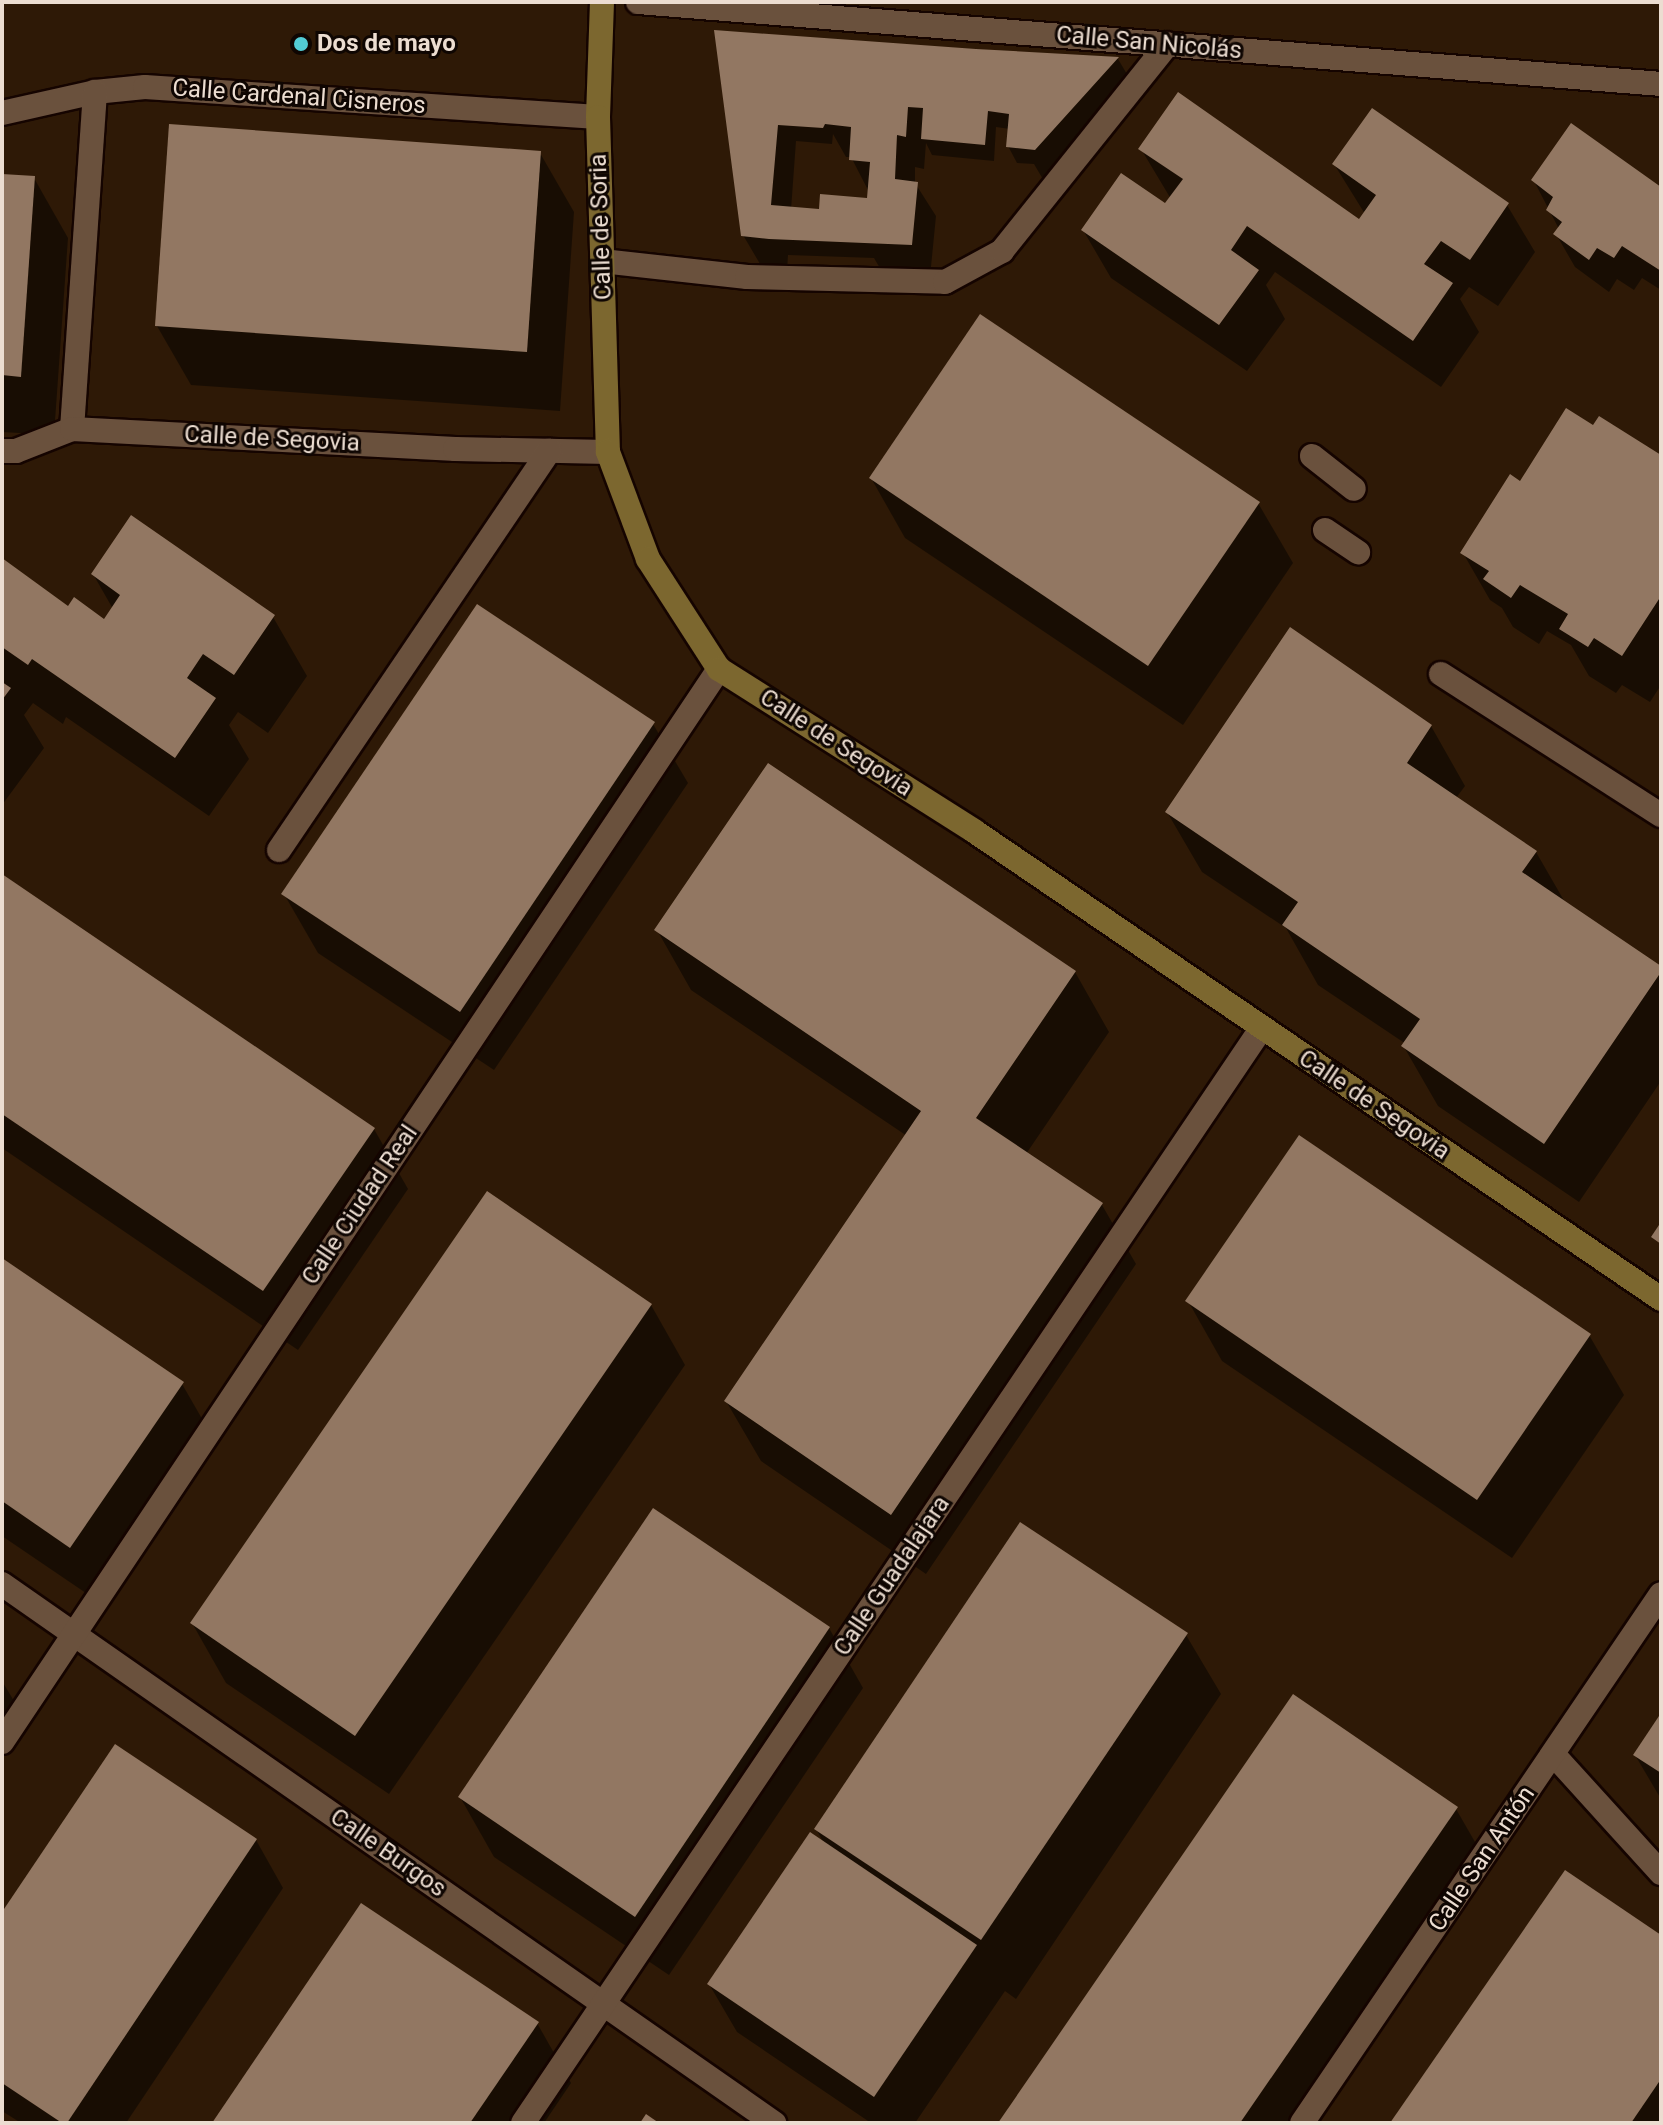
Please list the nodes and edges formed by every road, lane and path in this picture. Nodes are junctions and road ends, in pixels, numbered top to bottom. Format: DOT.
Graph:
graph roads {
  1 [pos="602,2"];
  2 [pos="638,2"];
  3 [pos="1168,44"];
  4 [pos="1661,84"];
  5 [pos="95,92"];
  6 [pos="2,113"];
  7 [pos="598,117"];
  8 [pos="602,261"];
  9 [pos="72,429"];
  10 [pos="2,451"];
  11 [pos="549,451"];
  12 [pos="608,452"];
  13 [pos="1312,456"];
  14 [pos="1354,489"];
  15 [pos="1325,530"];
  16 [pos="1358,552"];
  17 [pos="719,669"];
  18 [pos="1441,674"];
  19 [pos="1659,808"];
  20 [pos="279,850"];
  21 [pos="1261,1029"];
  22 [pos="1661,1299"];
  23 [pos="2,1584"];
  24 [pos="1661,1594"];
  25 [pos="74,1632"];
  26 [pos="2,1742"];
  27 [pos="1553,1754"];
  28 [pos="1661,1873"];
  29 [pos="604,2004"];
  30 [pos="523,2123"];
  31 [pos="774,2123"];
  32 [pos="1302,2123"];
  1 -- 7 [label="street, Calle de Soria"];
  2 -- 3 [label="street, Calle San Nicolás"];
  3 -- 4 [label="street, Calle San Nicolás"];
  3 -- 8 [label="street"];
  5 -- 6 [label="street, Calle Cardenal Cisneros"];
  5 -- 7 [label="street, Calle Cardenal Cisneros"];
  5 -- 9 [label="street"];
  7 -- 8 [label="street, Calle de Soria"];
  8 -- 12 [label="street, Calle de Soria"];
  9 -- 10 [label="street, Calle de Segovia"];
  9 -- 11 [label="street, Calle de Segovia"];
  11 -- 12 [label="street, Calle de Segovia"];
  11 -- 20 [label="street"];
  12 -- 17 [label="street, Calle de Segovia"];
  13 -- 14 [label="street"];
  15 -- 16 [label="street"];
  17 -- 21 [label="street, Calle de Segovia"];
  17 -- 25 [label="street, Calle Ciudad Real"];
  18 -- 19 [label="street"];
  21 -- 22 [label="street, Calle de Segovia"];
  21 -- 29 [label="street, Calle Guadalajara"];
  23 -- 25 [label="street, Calle Burgos"];
  24 -- 27 [label="street, Calle San Antón"];
  25 -- 26 [label="street, Calle Ciudad Real"];
  25 -- 29 [label="street, Calle Burgos"];
  27 -- 28 [label="street"];
  27 -- 32 [label="street, Calle San Antón"];
  29 -- 30 [label="street, Calle Guadalajara"];
  29 -- 31 [label="street, Calle Burgos"];
}
